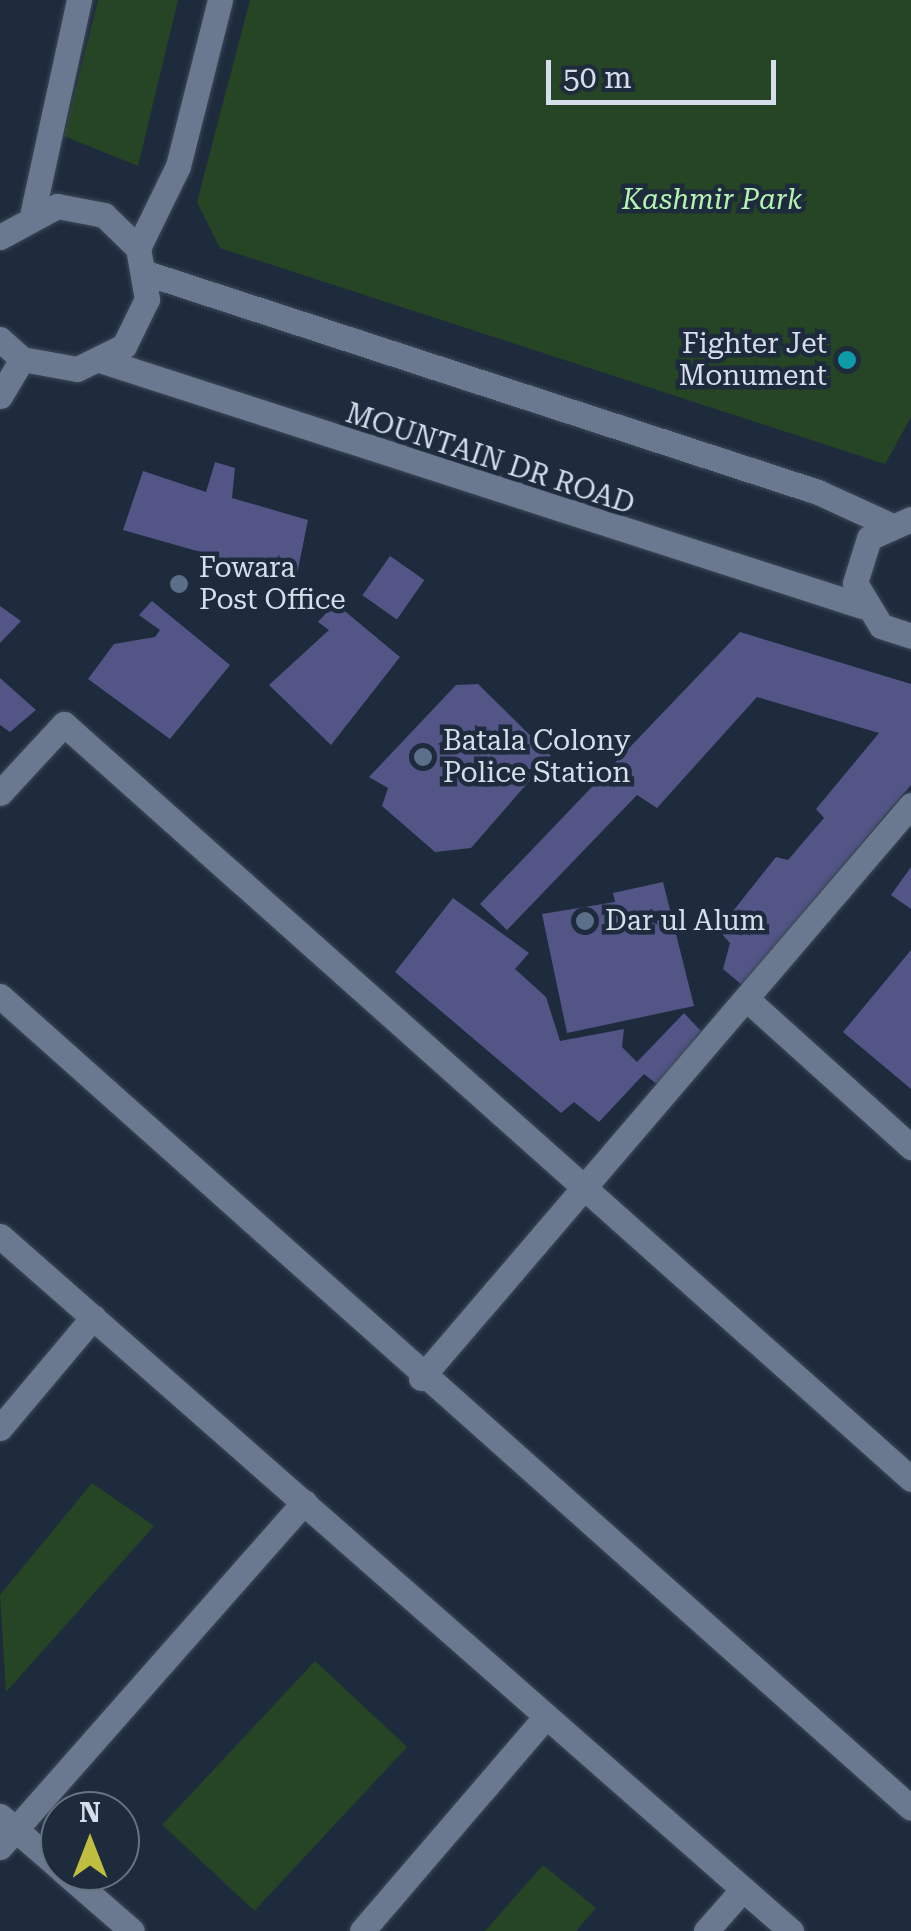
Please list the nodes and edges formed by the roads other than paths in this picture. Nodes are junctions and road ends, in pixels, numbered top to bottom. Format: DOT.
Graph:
graph roads {
  1 [pos="79,0"];
  2 [pos="220,0"];
  3 [pos="33,211"];
  4 [pos="0,237"];
  5 [pos="138,248"];
  6 [pos="146,273"];
  7 [pos="6,346"];
  8 [pos="103,361"];
  9 [pos="0,396"];
  10 [pos="903,516"];
  11 [pos="862,606"];
  12 [pos="911,636"];
  13 [pos="0,793"];
  14 [pos="911,806"];
  15 [pos="0,996"];
  16 [pos="750,1002"];
  17 [pos="911,1147"];
  18 [pos="584,1192"];
  19 [pos="0,1236"];
  20 [pos="93,1317"];
  21 [pos="422,1378"];
  22 [pos="0,1428"];
  23 [pos="911,1479"];
  24 [pos="304,1502"];
  25 [pos="546,1716"];
  26 [pos="911,1808"];
  27 [pos="5,1831"];
  28 [pos="40,1855"];
  29 [pos="743,1889"];
  30 [pos="86,1891"];
  31 [pos="132,1931"];
  32 [pos="362,1931"];
  33 [pos="706,1931"];
  34 [pos="791,1931"];
  1 -- 3 [label="street"];
  2 -- 5 [label="street"];
  3 -- 4 [label="street"];
  3 -- 5 [label="street"];
  5 -- 6 [label="street"];
  6 -- 8 [label="street"];
  6 -- 10 [label="street"];
  7 -- 8 [label="street"];
  7 -- 9 [label="street"];
  8 -- 11 [label="street, MOUNTAIN DR ROAD"];
  10 -- 11 [label="street"];
  11 -- 12 [label="street, MOUNTAIN DR ROAD"];
  13 -- 18 [label="street"];
  14 -- 16 [label="street"];
  15 -- 21 [label="street"];
  16 -- 17 [label="street"];
  16 -- 18 [label="street"];
  18 -- 21 [label="street"];
  18 -- 23 [label="street"];
  19 -- 20 [label="street"];
  20 -- 22 [label="street"];
  20 -- 24 [label="street"];
  21 -- 26 [label="street"];
  24 -- 25 [label="street"];
  24 -- 27 [label="street"];
  25 -- 29 [label="street"];
  25 -- 32 [label="street"];
  27 -- 28 [label="street"];
  29 -- 33 [label="street"];
  29 -- 34 [label="street"];
  30 -- 31 [label="street"];
}
